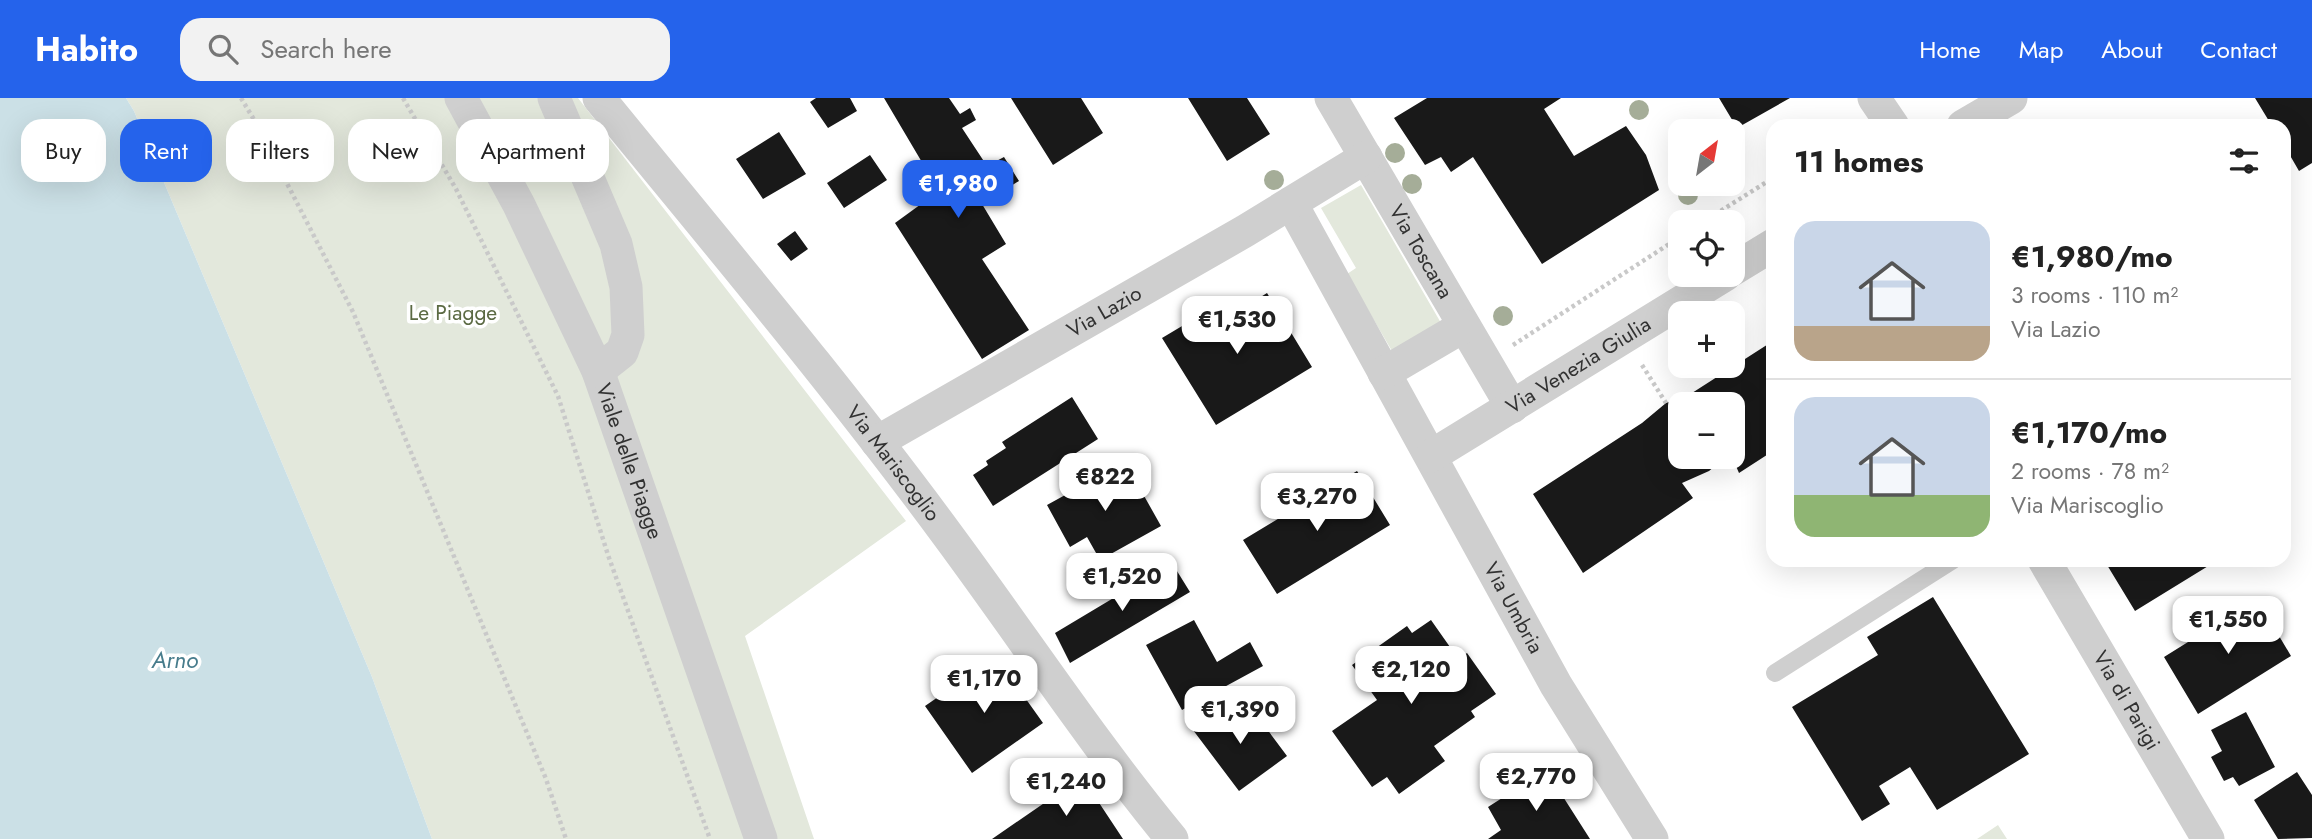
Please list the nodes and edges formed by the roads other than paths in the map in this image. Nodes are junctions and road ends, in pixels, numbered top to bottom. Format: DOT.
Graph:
graph roads {
  1 [pos="461,98"];
  2 [pos="554,98"];
  3 [pos="599,98"];
  4 [pos="1331,98"];
  5 [pos="1874,98"];
  6 [pos="2011,98"];
  7 [pos="1888,119"];
  8 [pos="1975,119"];
  9 [pos="1366,157"];
  10 [pos="1291,203"];
  11 [pos="1766,249"];
  12 [pos="1745,262"];
  13 [pos="1707,287"];
  14 [pos="1464,326"];
  15 [pos="598,371"];
  16 [pos="1384,373"];
  17 [pos="1512,407"];
  18 [pos="877,442"];
  19 [pos="1431,456"];
  20 [pos="1941,567"];
  21 [pos="2048,567"];
  22 [pos="1775,673"];
  23 [pos="761,839"];
  24 [pos="1172,839"];
  25 [pos="1653,839"];
  26 [pos="2208,839"];
  1 -- 15 [label="street, Viale delle Piagge"];
  2 -- 15 [label="street"];
  3 -- 18 [label="street, Via Mariscoglio"];
  4 -- 9 [label="street, Via Toscana"];
  5 -- 7 [label="street"];
  6 -- 8 [label="street"];
  9 -- 10 [label="street, Via Lazio"];
  9 -- 14 [label="street, Via Toscana"];
  10 -- 16 [label="street, Via Umbria"];
  10 -- 18 [label="street, Via Lazio"];
  11 -- 12 [label="street"];
  13 -- 17 [label="street, Via Venezia Giulia"];
  14 -- 16 [label="street"];
  14 -- 17 [label="street, Via Toscana"];
  15 -- 23 [label="street, Viale delle Piagge"];
  16 -- 19 [label="street, Via Umbria"];
  17 -- 19 [label="street, Via Venezia Giulia"];
  18 -- 24 [label="street, Via Mariscoglio"];
  19 -- 25 [label="street, Via Umbria"];
  20 -- 22 [label="lane"];
  21 -- 26 [label="street, Via di Parigi"];
}
